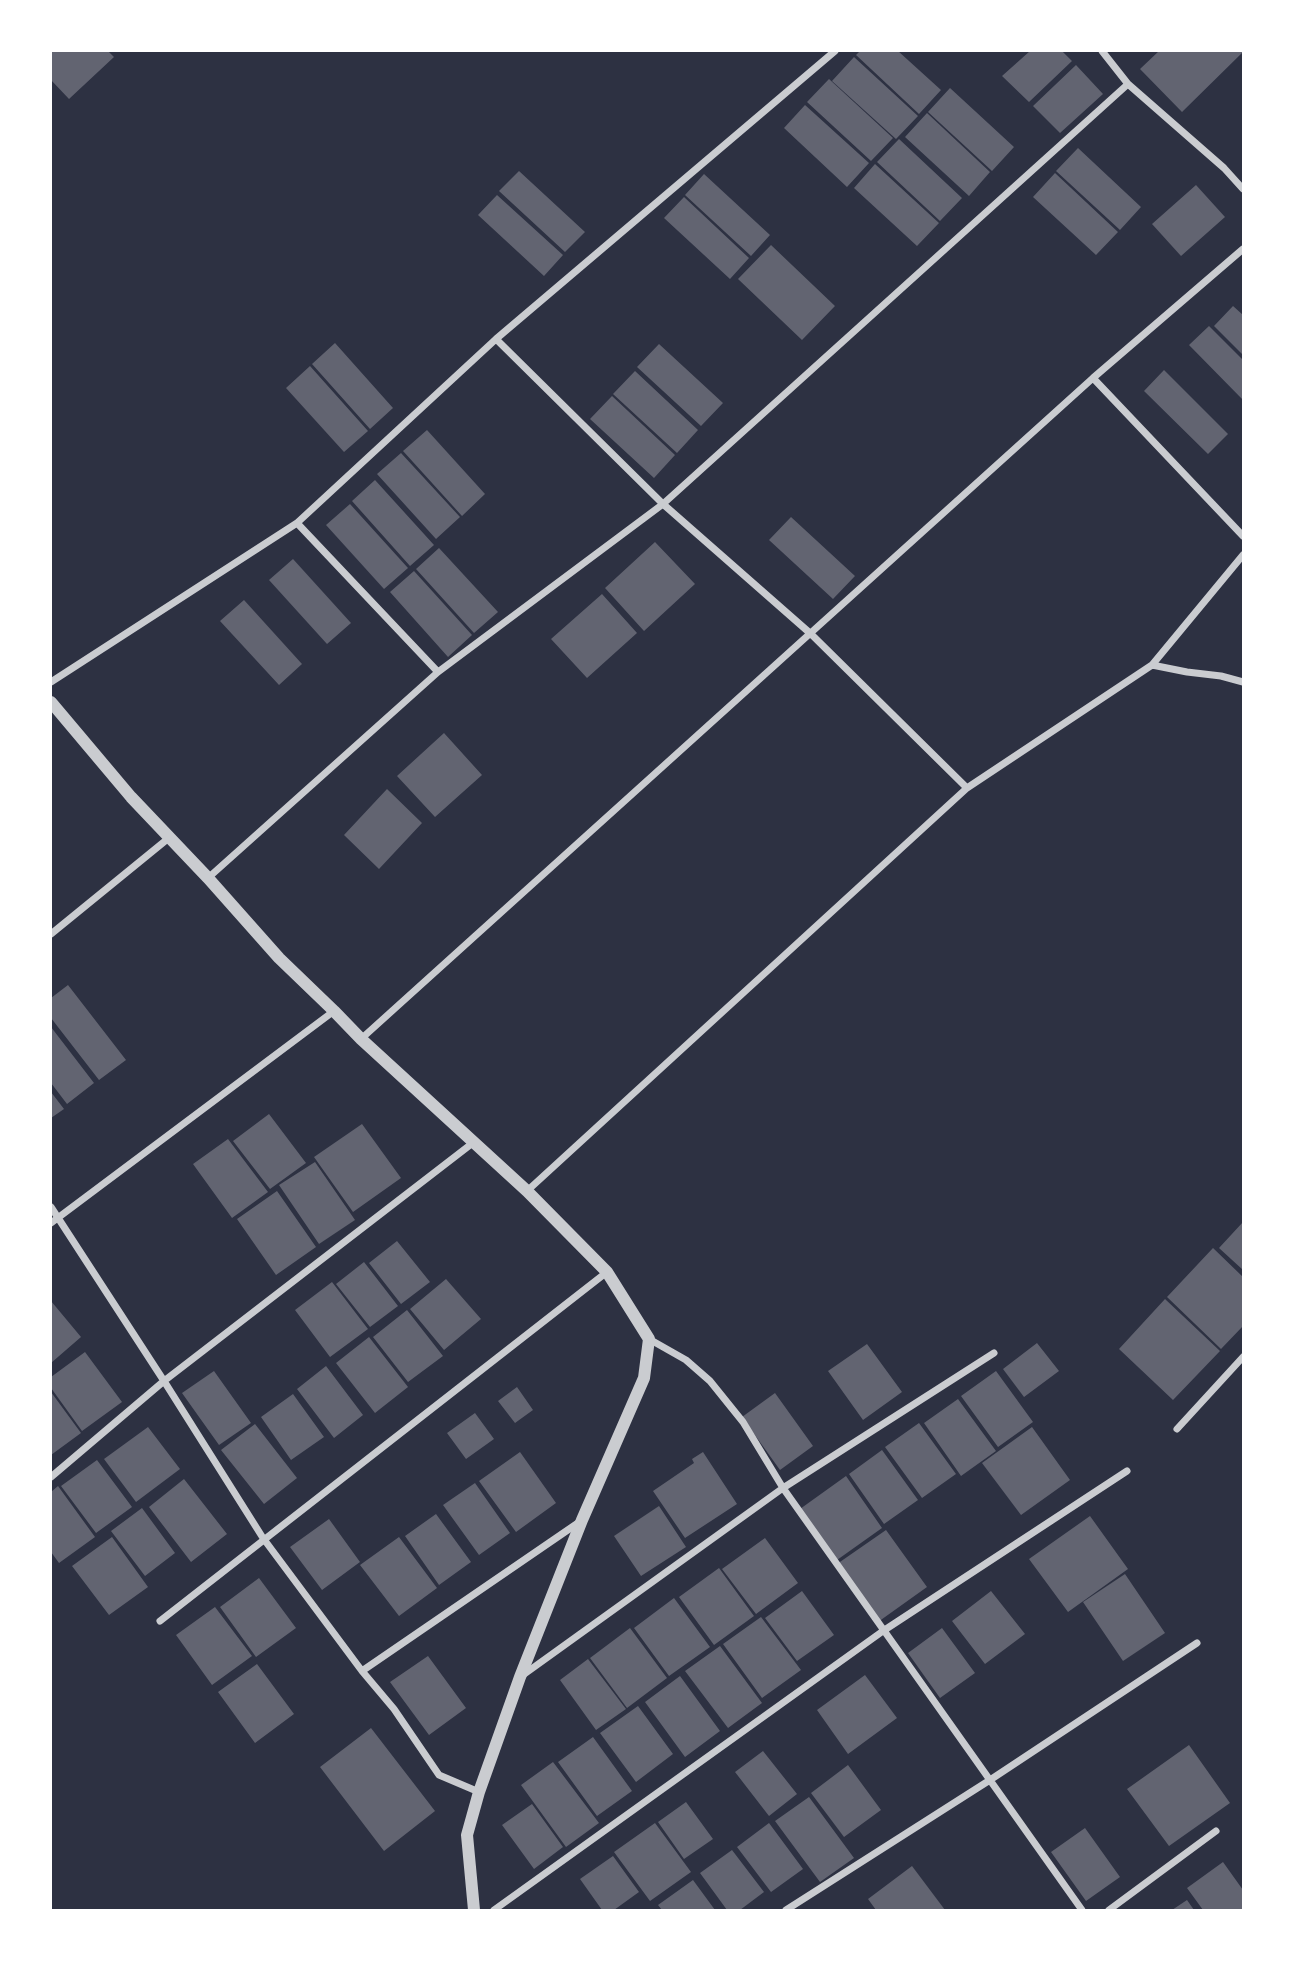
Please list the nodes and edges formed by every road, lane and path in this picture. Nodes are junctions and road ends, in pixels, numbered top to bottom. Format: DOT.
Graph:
graph roads {
  1 [pos="835,51"];
  2 [pos="1102,51"];
  3 [pos="1128,84"];
  4 [pos="1243,189"];
  5 [pos="1243,249"];
  6 [pos="496,339"];
  7 [pos="1093,378"];
  8 [pos="663,504"];
  9 [pos="297,523"];
  10 [pos="1243,536"];
  11 [pos="1243,555"];
  12 [pos="811,634"];
  13 [pos="1152,665"];
  14 [pos="438,672"];
  15 [pos="51,682"];
  16 [pos="1243,682"];
  17 [pos="51,702"];
  18 [pos="967,788"];
  19 [pos="170,837"];
  20 [pos="208,878"];
  21 [pos="51,934"];
  22 [pos="334,1011"];
  23 [pos="360,1039"];
  24 [pos="474,1142"];
  25 [pos="527,1191"];
  26 [pos="51,1207"];
  27 [pos="58,1217"];
  28 [pos="51,1223"];
  29 [pos="607,1272"];
  30 [pos="649,1339"];
  31 [pos="994,1353"];
  32 [pos="1243,1357"];
  33 [pos="164,1381"];
  34 [pos="1177,1429"];
  35 [pos="1127,1471"];
  36 [pos="51,1477"];
  37 [pos="783,1488"];
  38 [pos="582,1520"];
  39 [pos="263,1538"];
  40 [pos="160,1621"];
  41 [pos="883,1631"];
  42 [pos="1197,1643"];
  43 [pos="362,1671"];
  44 [pos="520,1677"];
  45 [pos="990,1780"];
  46 [pos="479,1792"];
  47 [pos="1216,1831"];
  48 [pos="474,1910"];
  49 [pos="494,1910"];
  50 [pos="786,1910"];
  51 [pos="1082,1910"];
  52 [pos="1109,1910"];
  1 -- 6 [label="street"];
  2 -- 3 [label="street"];
  3 -- 4 [label="street"];
  3 -- 8 [label="street"];
  5 -- 7 [label="street"];
  6 -- 8 [label="street"];
  6 -- 9 [label="street"];
  7 -- 10 [label="street"];
  7 -- 12 [label="street"];
  8 -- 12 [label="street"];
  8 -- 14 [label="street"];
  9 -- 14 [label="street"];
  9 -- 15 [label="street"];
  11 -- 13 [label="street"];
  12 -- 18 [label="street"];
  12 -- 23 [label="street"];
  13 -- 16 [label="street"];
  13 -- 18 [label="street"];
  14 -- 20 [label="street"];
  17 -- 19 [label="street"];
  18 -- 25 [label="street"];
  19 -- 20 [label="street"];
  19 -- 21 [label="street"];
  20 -- 22 [label="street"];
  22 -- 23 [label="street"];
  22 -- 27 [label="street"];
  23 -- 24 [label="street"];
  24 -- 25 [label="street"];
  24 -- 33 [label="street"];
  25 -- 29 [label="street"];
  26 -- 27 [label="street"];
  27 -- 28 [label="street"];
  27 -- 33 [label="street"];
  29 -- 30 [label="street"];
  29 -- 39 [label="street"];
  30 -- 37 [label="street"];
  30 -- 38 [label="street"];
  31 -- 37 [label="street"];
  32 -- 34 [label="street"];
  33 -- 36 [label="street"];
  33 -- 39 [label="street"];
  35 -- 41 [label="street"];
  37 -- 41 [label="street"];
  37 -- 44 [label="street"];
  38 -- 43 [label="street"];
  38 -- 44 [label="street"];
  39 -- 40 [label="street"];
  39 -- 43 [label="street"];
  41 -- 45 [label="street"];
  41 -- 49 [label="street"];
  42 -- 45 [label="street"];
  43 -- 46 [label="street"];
  44 -- 46 [label="street"];
  45 -- 50 [label="street"];
  45 -- 51 [label="street"];
  46 -- 48 [label="street"];
  47 -- 52 [label="street"];
}
